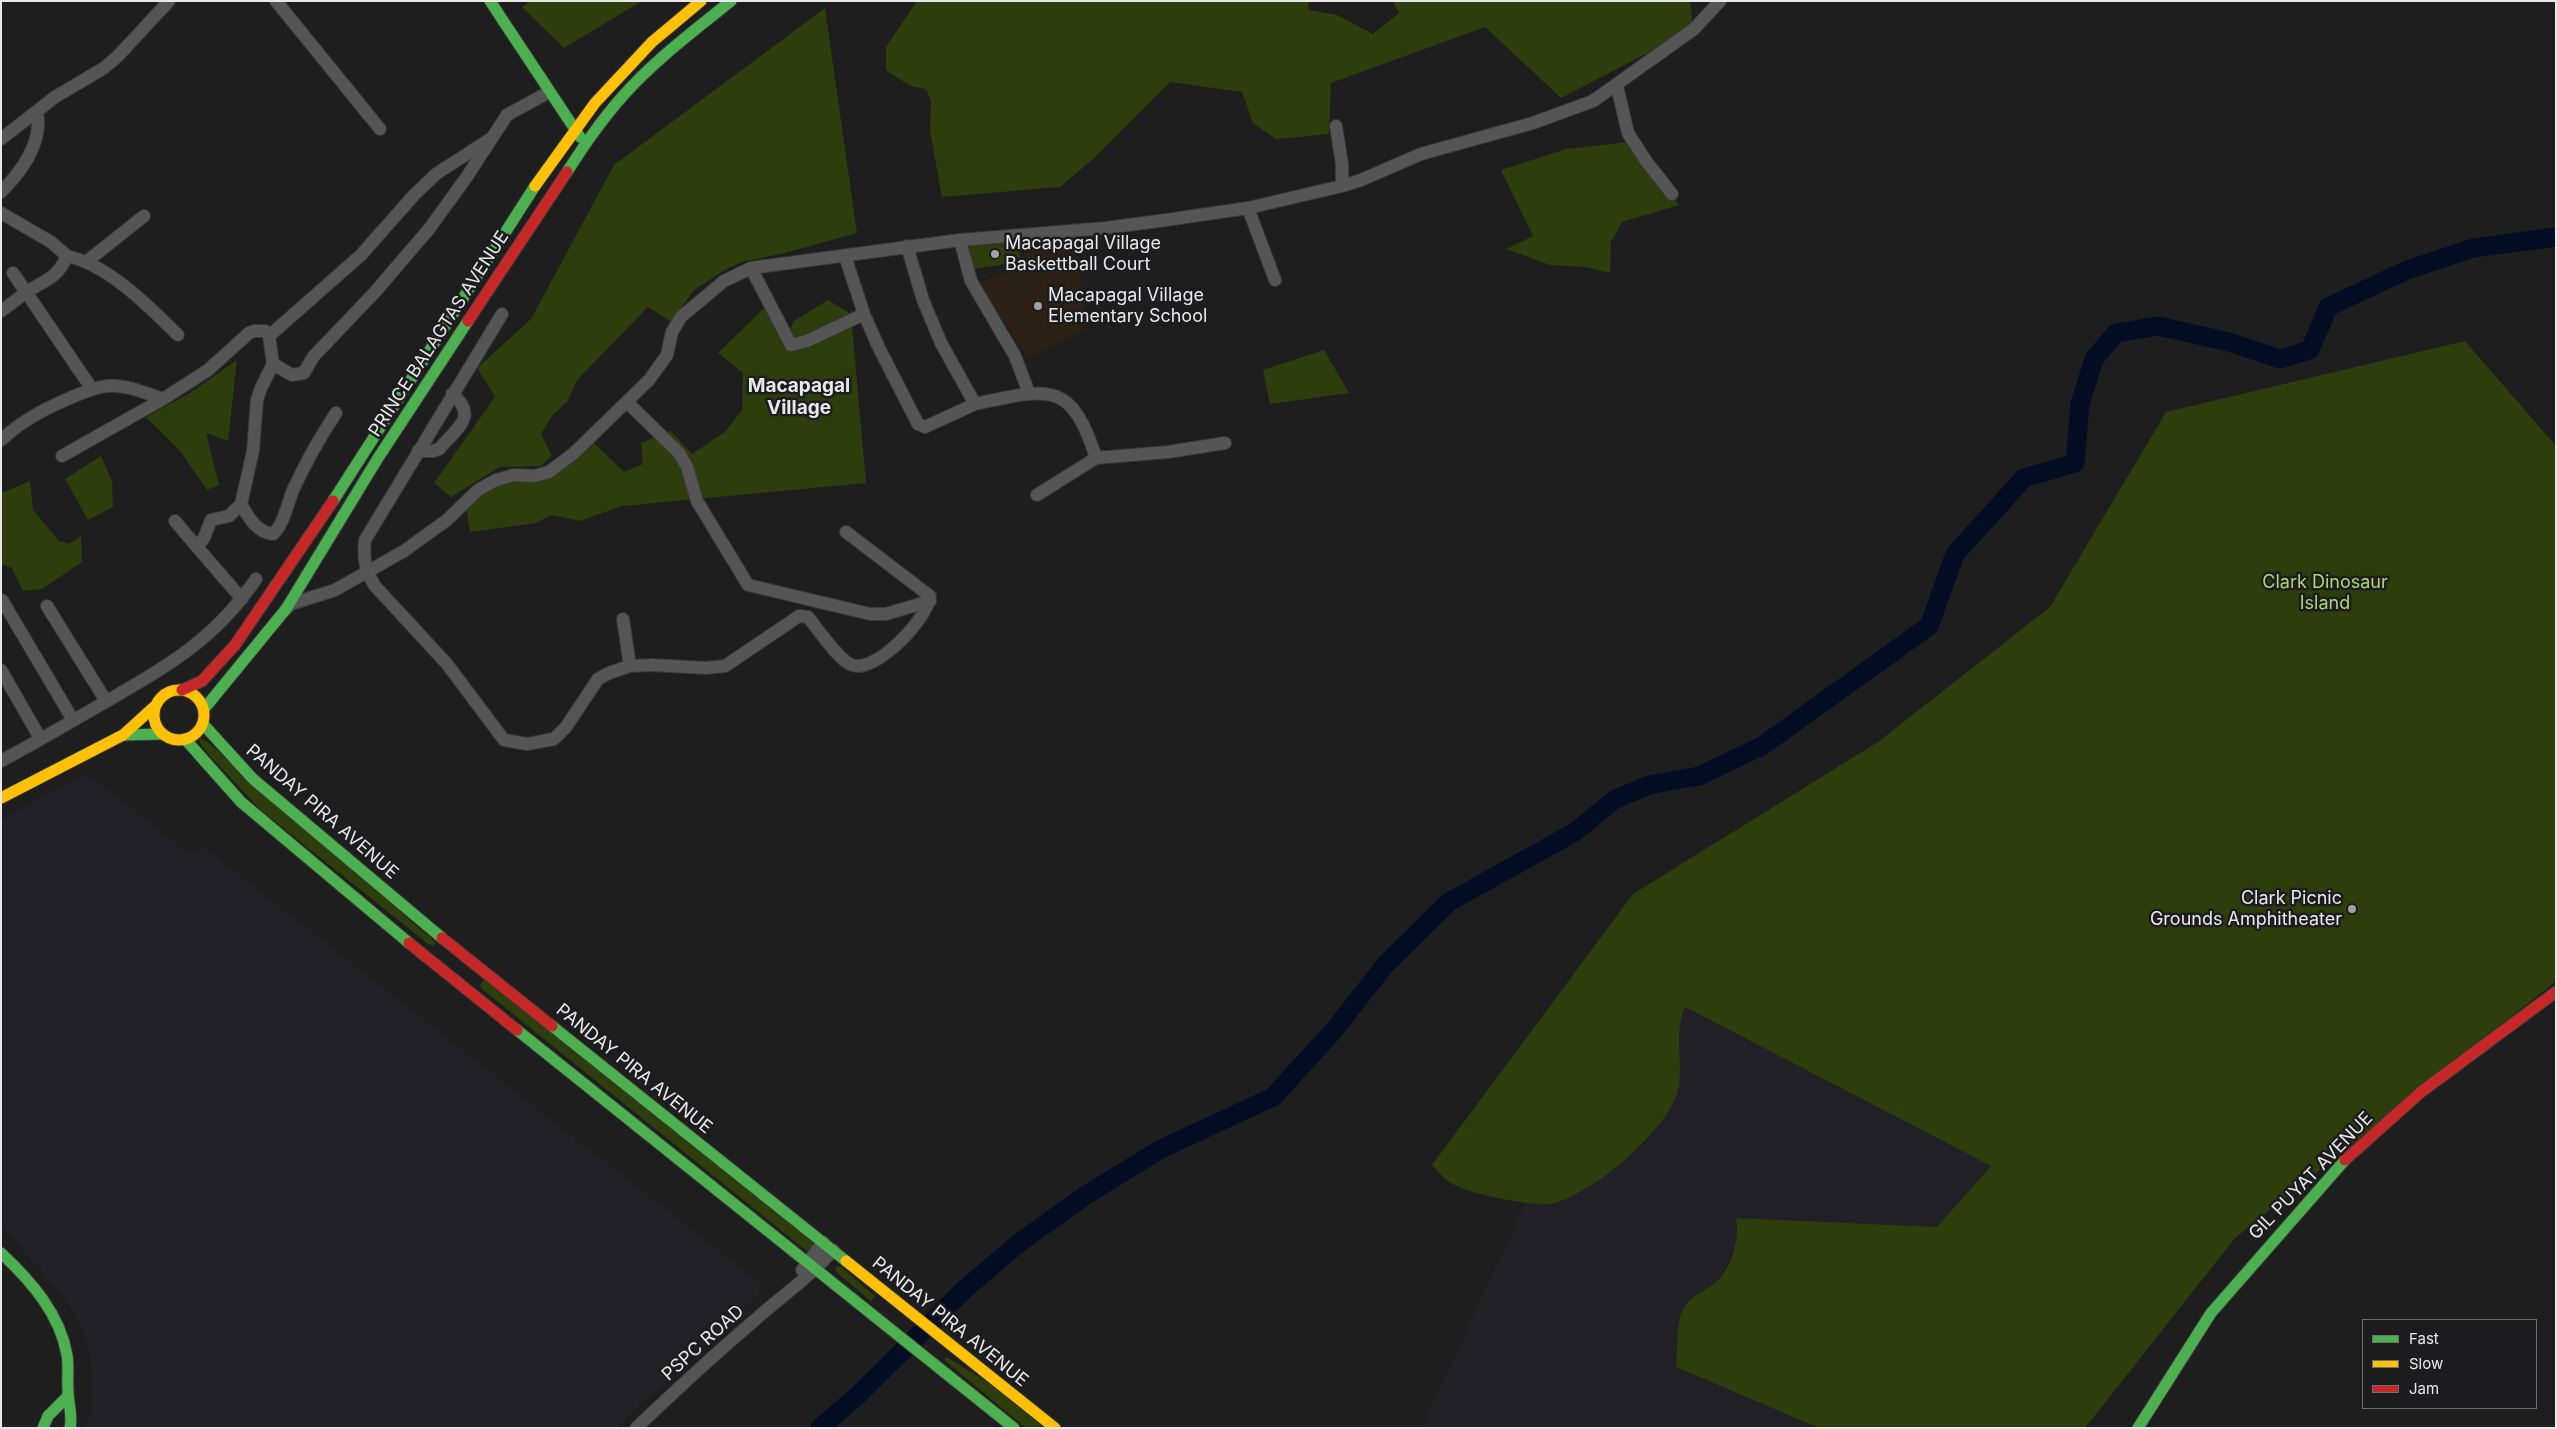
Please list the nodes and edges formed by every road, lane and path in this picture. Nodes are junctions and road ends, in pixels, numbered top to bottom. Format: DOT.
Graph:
graph roads {
  1 [pos="169,1"];
  2 [pos="276,1"];
  3 [pos="490,1"];
  4 [pos="701,1"];
  5 [pos="731,1"];
  6 [pos="1720,1"];
  7 [pos="1617,86"];
  8 [pos="549,92"];
  9 [pos="37,112"];
  10 [pos="1336,126"];
  11 [pos="380,129"];
  12 [pos="575,130"];
  13 [pos="1,139"];
  14 [pos="490,139"];
  15 [pos="585,144"];
  16 [pos="1342,186"];
  17 [pos="1,192"];
  18 [pos="1672,194"];
  19 [pos="1248,208"];
  20 [pos="1,213"];
  21 [pos="144,216"];
  22 [pos="960,240"];
  23 [pos="907,246"];
  24 [pos="67,256"];
  25 [pos="845,256"];
  26 [pos="86,262"];
  27 [pos="751,268"];
  28 [pos="13,273"];
  29 [pos="1275,280"];
  30 [pos="27,292"];
  31 [pos="1,311"];
  32 [pos="502,314"];
  33 [pos="864,314"];
  34 [pos="178,335"];
  35 [pos="269,336"];
  36 [pos="273,364"];
  37 [pos="92,389"];
  38 [pos="1029,393"];
  39 [pos="452,394"];
  40 [pos="163,399"];
  41 [pos="627,402"];
  42 [pos="976,404"];
  43 [pos="336,413"];
  44 [pos="1,440"];
  45 [pos="1224,443"];
  46 [pos="418,450"];
  47 [pos="62,456"];
  48 [pos="1096,458"];
  49 [pos="1037,495"];
  50 [pos="241,504"];
  51 [pos="175,521"];
  52 [pos="846,532"];
  53 [pos="198,547"];
  54 [pos="367,573"];
  55 [pos="256,579"];
  56 [pos="242,599"];
  57 [pos="2,600"];
  58 [pos="930,601"];
  59 [pos="47,606"];
  60 [pos="286,609"];
  61 [pos="623,619"];
  62 [pos="630,666"];
  63 [pos="1,670"];
  64 [pos="182,690"];
  65 [pos="106,701"];
  66 [pos="156,705"];
  67 [pos="204,709"];
  68 [pos="73,720"];
  69 [pos="203,724"];
  70 [pos="163,734"];
  71 [pos="123,735"];
  72 [pos="40,738"];
  73 [pos="186,739"];
  74 [pos="3,756"];
  75 [pos="1,798"];
  76 [pos="444,940"];
  77 [pos="426,958"];
  78 [pos="2556,992"];
  79 [pos="828,1246"];
  80 [pos="1,1253"];
  81 [pos="806,1261"];
  82 [pos="817,1269"];
  83 [pos="794,1285"];
  84 [pos="68,1396"];
  85 [pos="43,1428"];
  86 [pos="70,1428"];
  87 [pos="636,1428"];
  88 [pos="1014,1428"];
  89 [pos="1055,1428"];
  90 [pos="2138,1428"];
  1 -- 9 [label="street"];
  2 -- 11 [label="street"];
  3 -- 8 [label="main road"];
  4 -- 12 [label="main road, PRINCE BALAGTAS AVENUE"];
  5 -- 15 [label="main road, PRINCE BALAGTAS AVENUE"];
  6 -- 7 [label="street"];
  7 -- 16 [label="street"];
  7 -- 18 [label="street"];
  8 -- 12 [label="main road"];
  8 -- 14 [label="street"];
  9 -- 13 [label="street"];
  9 -- 17 [label="street"];
  10 -- 16 [label="street"];
  12 -- 15 [label="main road"];
  12 -- 64 [label="main road, PRINCE BALAGTAS AVENUE"];
  14 -- 35 [label="street"];
  14 -- 36 [label="street"];
  15 -- 60 [label="main road, PRINCE BALAGTAS AVENUE"];
  16 -- 19 [label="street"];
  19 -- 22 [label="street"];
  19 -- 29 [label="street"];
  20 -- 24 [label="street"];
  21 -- 26 [label="street"];
  22 -- 23 [label="street"];
  22 -- 38 [label="street"];
  23 -- 25 [label="street"];
  23 -- 42 [label="street"];
  24 -- 26 [label="street"];
  24 -- 30 [label="street"];
  25 -- 27 [label="street"];
  25 -- 33 [label="street"];
  26 -- 34 [label="street"];
  27 -- 33 [label="street"];
  27 -- 41 [label="street"];
  28 -- 30 [label="street"];
  30 -- 31 [label="street"];
  30 -- 37 [label="street"];
  32 -- 39 [label="street"];
  33 -- 42 [label="street"];
  35 -- 36 [label="street"];
  35 -- 40 [label="street"];
  36 -- 50 [label="street"];
  37 -- 40 [label="street"];
  37 -- 44 [label="street"];
  38 -- 42 [label="street"];
  38 -- 48 [label="street"];
  39 -- 46 [label="street"];
  39 -- 46 [label="street"];
  40 -- 47 [label="street"];
  41 -- 54 [label="street"];
  41 -- 58 [label="street"];
  43 -- 50 [label="street"];
  45 -- 48 [label="street"];
  46 -- 54 [label="street"];
  48 -- 49 [label="street"];
  50 -- 53 [label="street"];
  51 -- 53 [label="street"];
  52 -- 58 [label="street"];
  53 -- 56 [label="street"];
  54 -- 60 [label="street"];
  54 -- 62 [label="street"];
  55 -- 56 [label="street"];
  56 -- 65 [label="street"];
  57 -- 68 [label="street"];
  58 -- 62 [label="street"];
  59 -- 65 [label="street"];
  60 -- 67 [label="main road, PRINCE BALAGTAS AVENUE"];
  61 -- 62 [label="street"];
  63 -- 72 [label="street"];
  64 -- 66 [label="main road"];
  64 -- 67 [label="main road"];
  65 -- 68 [label="street"];
  66 -- 70 [label="main road"];
  66 -- 71 [label="main road"];
  67 -- 69 [label="main road"];
  68 -- 72 [label="street"];
  69 -- 73 [label="main road"];
  69 -- 76 [label="main road, PANDAY PIRA AVENUE"];
  70 -- 71 [label="main road"];
  70 -- 73 [label="main road"];
  71 -- 75 [label="main road"];
  72 -- 74 [label="street"];
  73 -- 77 [label="main road"];
  76 -- 77 [label="main road"];
  76 -- 79 [label="main road, PANDAY PIRA AVENUE"];
  77 -- 81 [label="main road"];
  78 -- 90 [label="main road, GIL PUYAT AVENUE"];
  79 -- 81 [label="street, PSPC ROAD"];
  79 -- 82 [label="street, PSPC ROAD"];
  79 -- 89 [label="main road, PANDAY PIRA AVENUE"];
  80 -- 84 [label="main road"];
  81 -- 82 [label="main road"];
  81 -- 83 [label="street, PSPC ROAD"];
  82 -- 83 [label="street, PSPC ROAD"];
  82 -- 88 [label="main road"];
  83 -- 87 [label="street, PSPC ROAD"];
  84 -- 85 [label="main road"];
  84 -- 86 [label="main road"];
}
